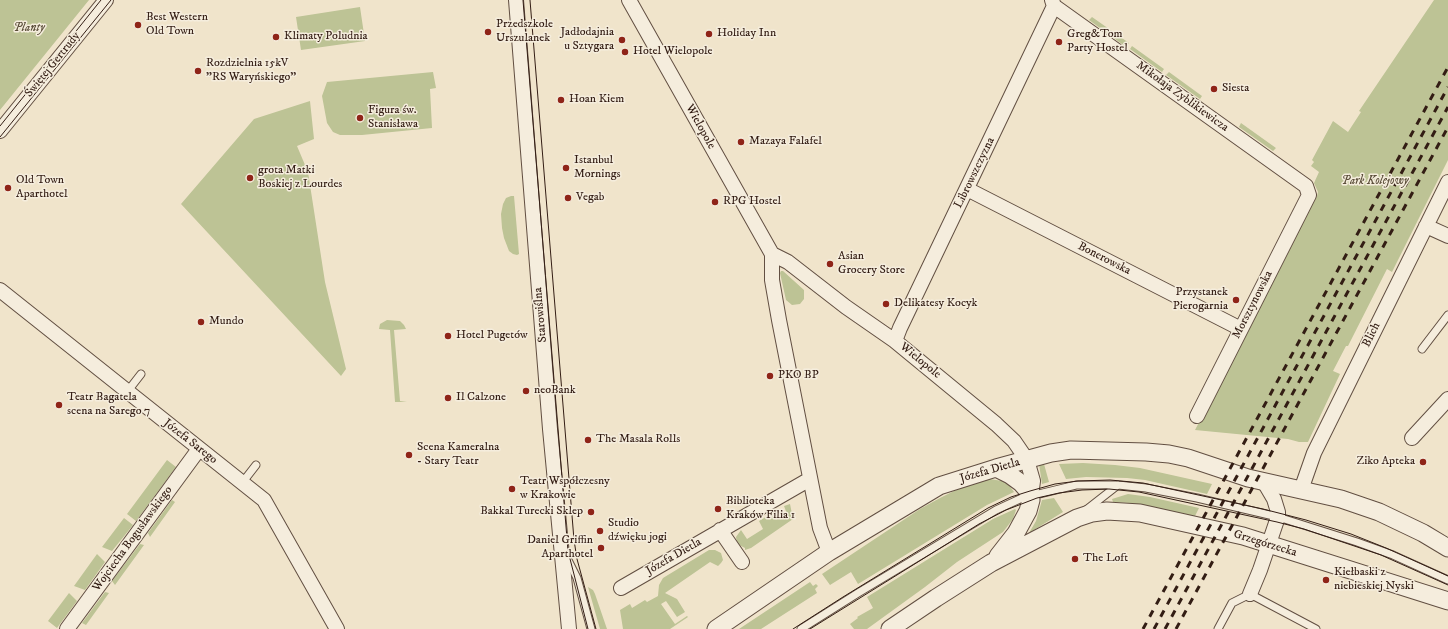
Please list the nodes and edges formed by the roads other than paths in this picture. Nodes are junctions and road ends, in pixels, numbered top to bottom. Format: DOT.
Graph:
graph roads {
  1 [pos="106,0"];
  2 [pos="516,0"];
  3 [pos="629,0"];
  4 [pos="1053,3"];
  5 [pos="0,130"];
  6 [pos="1448,182"];
  7 [pos="967,189"];
  8 [pos="1309,195"];
  9 [pos="1426,226"];
  10 [pos="1448,236"];
  11 [pos="772,254"];
  12 [pos="0,290"];
  13 [pos="1448,314"];
  14 [pos="1241,328"];
  15 [pos="895,341"];
  16 [pos="1422,349"];
  17 [pos="141,374"];
  18 [pos="127,392"];
  19 [pos="1448,399"];
  20 [pos="1197,416"];
  21 [pos="1412,438"];
  22 [pos="199,449"];
  23 [pos="1027,460"];
  24 [pos="256,465"];
  25 [pos="996,468"];
  26 [pos="810,479"];
  27 [pos="1264,482"];
  28 [pos="242,483"];
  29 [pos="1118,485"];
  30 [pos="1301,490"];
  31 [pos="1031,496"];
  32 [pos="1278,517"];
  33 [pos="1077,518"];
  34 [pos="720,530"];
  35 [pos="1269,544"];
  36 [pos="560,545"];
  37 [pos="1448,548"];
  38 [pos="829,552"];
  39 [pos="742,562"];
  40 [pos="991,563"];
  41 [pos="1448,580"];
  42 [pos="621,588"];
  43 [pos="1250,594"];
  44 [pos="1448,601"];
  45 [pos="67,629"];
  46 [pos="337,629"];
  47 [pos="569,629"];
  48 [pos="591,629"];
  49 [pos="716,629"];
  50 [pos="801,629"];
  51 [pos="890,629"];
  52 [pos="1218,629"];
  53 [pos="1316,629"];
  1 -- 5 [label="street, Świętej Gertrudy"];
  2 -- 36 [label="street, Starowiślna"];
  3 -- 11 [label="street, Wielopole"];
  4 -- 7 [label="street, Librowszczyzna"];
  4 -- 8 [label="street, Mikołaja Zyblikiewicza"];
  6 -- 9 [label="street, Blich"];
  7 -- 14 [label="street, Bonerowska"];
  7 -- 15 [label="street, Librowszczyzna"];
  8 -- 14 [label="street, Morsztynowska"];
  9 -- 10 [label="street"];
  9 -- 30 [label="street, Blich"];
  11 -- 15 [label="street, Wielopole"];
  11 -- 26 [label="street, Wielopole"];
  12 -- 18 [label="street, Józefa Sarego"];
  13 -- 16 [label="lane"];
  14 -- 20 [label="street, Morsztynowska"];
  15 -- 23 [label="street, Wielopole"];
  17 -- 18 [label="lane"];
  18 -- 22 [label="street, Józefa Sarego"];
  19 -- 21 [label="street"];
  22 -- 28 [label="street, Józefa Sarego"];
  22 -- 45 [label="street, Wojciecha Bogusławskiego"];
  23 -- 25 [label="street, Józefa Dietla"];
  23 -- 27 [label="street, Józefa Dietla"];
  23 -- 31 [label="street, Wielopole"];
  24 -- 28 [label="lane"];
  25 -- 31 [label="street"];
  25 -- 38 [label="street, Józefa Dietla"];
  26 -- 34 [label="street, Józefa Dietla"];
  26 -- 38 [label="street, Wielopole"];
  27 -- 30 [label="street, Józefa Dietla"];
  27 -- 32 [label="street"];
  28 -- 46 [label="street, Józefa Sarego"];
  29 -- 31 [label="lane"];
  29 -- 32 [label="lane"];
  29 -- 33 [label="lane"];
  30 -- 37 [label="street"];
  31 -- 40 [label="street"];
  31 -- 50 [label="lane"];
  32 -- 35 [label="street"];
  32 -- 41 [label="lane"];
  33 -- 35 [label="street, Grzegórzecka"];
  33 -- 40 [label="street"];
  34 -- 39 [label="street"];
  34 -- 42 [label="street, Józefa Dietla"];
  35 -- 43 [label="street"];
  35 -- 44 [label="street, Grzegórzecka"];
  36 -- 47 [label="street, Starowiślna"];
  36 -- 48 [label="lane"];
  38 -- 49 [label="street, Józefa Dietla"];
  40 -- 51 [label="street"];
  43 -- 52 [label="lane"];
  43 -- 53 [label="lane"];
}
